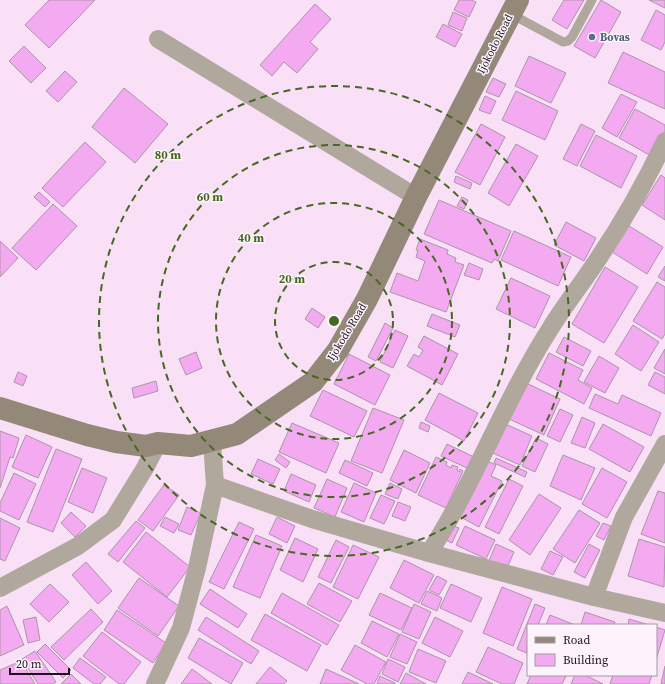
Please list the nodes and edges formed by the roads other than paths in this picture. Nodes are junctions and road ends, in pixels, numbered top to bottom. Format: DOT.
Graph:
graph roads {
  1 [pos="592,0"];
  2 [pos="515,7"];
  3 [pos="158,39"];
  4 [pos="665,141"];
  5 [pos="416,197"];
  6 [pos="0,408"];
  7 [pos="212,442"];
  8 [pos="158,443"];
  9 [pos="665,444"];
  10 [pos="214,485"];
  11 [pos="429,553"];
  12 [pos="0,588"];
  13 [pos="594,597"];
  14 [pos="665,613"];
  15 [pos="155,684"];
  1 -- 2 [label="lane"];
  2 -- 5 [label="main road, Ijokodo Road"];
  3 -- 5 [label="street"];
  4 -- 11 [label="street"];
  5 -- 7 [label="main road, Ijokodo Road"];
  6 -- 8 [label="main road, Ijokodo Road"];
  7 -- 8 [label="main road, Ijokodo Road"];
  7 -- 10 [label="street"];
  8 -- 12 [label="street"];
  9 -- 13 [label="street"];
  10 -- 11 [label="street"];
  10 -- 15 [label="street"];
  11 -- 13 [label="street"];
  13 -- 14 [label="street"];
}
